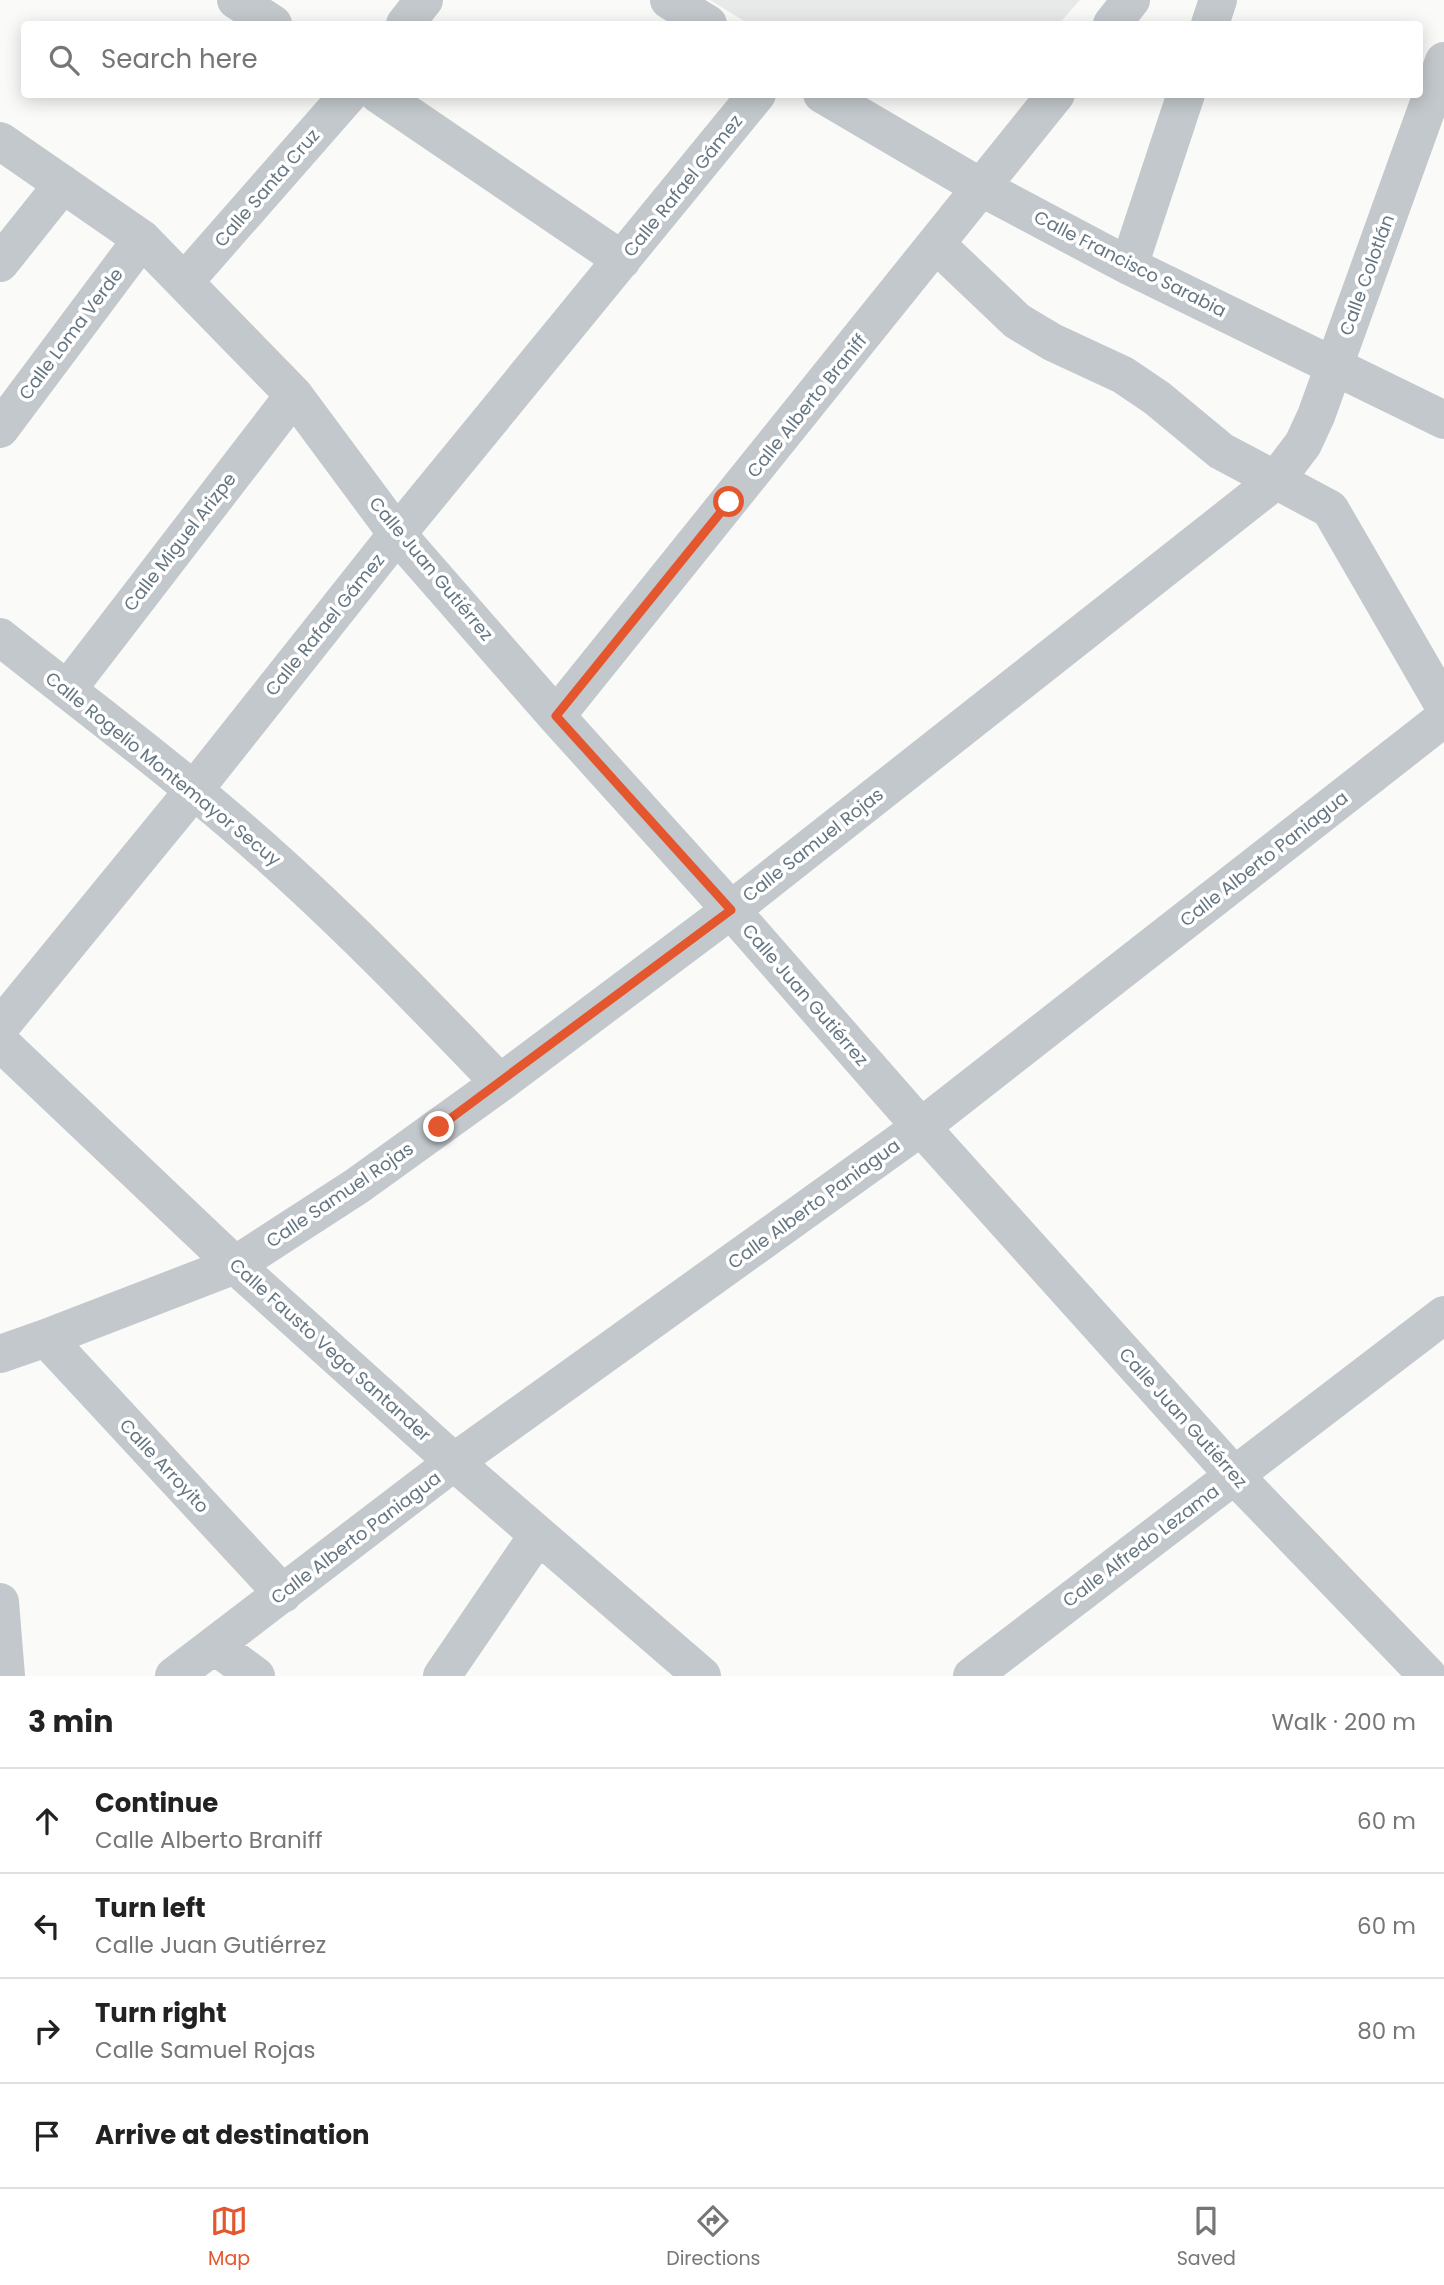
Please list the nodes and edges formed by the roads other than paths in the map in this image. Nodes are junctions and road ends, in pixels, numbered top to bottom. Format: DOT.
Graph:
graph roads {
  1 [pos="236,0"];
  2 [pos="424,0"];
  3 [pos="670,0"];
  4 [pos="1131,0"];
  5 [pos="1218,0"];
  6 [pos="268,21"];
  7 [pos="407,21"];
  8 [pos="703,21"];
  9 [pos="1114,21"];
  10 [pos="1211,21"];
  11 [pos="1444,61"];
  12 [pos="345,98"];
  13 [pos="384,98"];
  14 [pos="754,98"];
  15 [pos="829,98"];
  16 [pos="1053,98"];
  17 [pos="1185,98"];
  18 [pos="0,141"];
  19 [pos="63,184"];
  20 [pos="982,188"];
  21 [pos="142,239"];
  22 [pos="937,245"];
  23 [pos="622,260"];
  24 [pos="0,263"];
  25 [pos="1129,265"];
  26 [pos="185,281"];
  27 [pos="1334,366"];
  28 [pos="294,394"];
  29 [pos="1444,421"];
  30 [pos="0,429"];
  31 [pos="1275,481"];
  32 [pos="397,534"];
  33 [pos="0,638"];
  34 [pos="67,690"];
  35 [pos="1444,706"];
  36 [pos="556,716"];
  37 [pos="1444,718"];
  38 [pos="194,790"];
  39 [pos="731,910"];
  40 [pos="0,1027"];
  41 [pos="0,1042"];
  42 [pos="500,1083"];
  43 [pos="920,1128"];
  44 [pos="235,1265"];
  45 [pos="1444,1315"];
  46 [pos="46,1338"];
  47 [pos="0,1354"];
  48 [pos="454,1462"];
  49 [pos="1234,1475"];
  50 [pos="538,1535"];
  51 [pos="283,1594"];
  52 [pos="0,1602"];
  53 [pos="215,1646"];
  54 [pos="6,1676"];
  55 [pos="174,1676"];
  56 [pos="256,1676"];
  57 [pos="442,1676"];
  58 [pos="702,1676"];
  59 [pos="972,1676"];
  60 [pos="1428,1676"];
  1 -- 6 [label="street"];
  2 -- 7 [label="street"];
  3 -- 8 [label="street"];
  4 -- 9 [label="street"];
  5 -- 10 [label="street"];
  11 -- 27 [label="street, Calle Colotlán"];
  12 -- 26 [label="street, Calle Santa Cruz"];
  13 -- 23 [label="street"];
  14 -- 23 [label="street, Calle Rafael Gámez"];
  15 -- 20 [label="street, Calle Francisco Sarabia"];
  16 -- 20 [label="street, Calle Alberto Braniff"];
  17 -- 25 [label="street"];
  18 -- 19 [label="street, Calle Juan Gutiérrez"];
  19 -- 21 [label="street, Calle Juan Gutiérrez"];
  19 -- 24 [label="street"];
  20 -- 22 [label="street, Calle Alberto Braniff"];
  20 -- 25 [label="street, Calle Francisco Sarabia"];
  21 -- 26 [label="street, Calle Juan Gutiérrez"];
  21 -- 30 [label="street, Calle Loma Verde"];
  22 -- 31 [label="street"];
  22 -- 36 [label="street, Calle Alberto Braniff"];
  23 -- 32 [label="street, Calle Rafael Gámez"];
  25 -- 27 [label="street, Calle Francisco Sarabia"];
  26 -- 28 [label="street, Calle Juan Gutiérrez"];
  27 -- 29 [label="street, Calle Francisco Sarabia"];
  27 -- 31 [label="street, Calle Colotlán"];
  28 -- 32 [label="street, Calle Juan Gutiérrez"];
  28 -- 34 [label="street, Calle Miguel Arizpe"];
  31 -- 35 [label="street"];
  31 -- 39 [label="street, Calle Samuel Rojas"];
  32 -- 36 [label="street, Calle Juan Gutiérrez"];
  32 -- 38 [label="street, Calle Rafael Gámez"];
  33 -- 34 [label="street, Calle Rogelio Montemayor Secuy"];
  34 -- 38 [label="street, Calle Rogelio Montemayor Secuy"];
  36 -- 39 [label="street, Calle Juan Gutiérrez"];
  37 -- 43 [label="street, Calle Alberto Paniagua"];
  38 -- 40 [label="street, Calle Rafael Gámez"];
  38 -- 42 [label="street, Calle Rogelio Montemayor Secuy"];
  39 -- 42 [label="street, Calle Samuel Rojas"];
  39 -- 43 [label="street, Calle Juan Gutiérrez"];
  41 -- 44 [label="street, Calle Fausto Vega Santander"];
  42 -- 44 [label="street, Calle Samuel Rojas"];
  43 -- 48 [label="street, Calle Alberto Paniagua"];
  43 -- 49 [label="street, Calle Juan Gutiérrez"];
  44 -- 46 [label="street, Calle Samuel Rojas"];
  44 -- 48 [label="street, Calle Fausto Vega Santander"];
  45 -- 49 [label="street, Calle Alfredo Lezama"];
  46 -- 47 [label="street, Calle Samuel Rojas"];
  46 -- 51 [label="street, Calle Arroyito"];
  48 -- 50 [label="street, Calle Fausto Vega Santander"];
  48 -- 51 [label="street, Calle Alberto Paniagua"];
  49 -- 59 [label="street, Calle Alfredo Lezama"];
  49 -- 60 [label="street, Calle Juan Gutiérrez"];
  50 -- 57 [label="street"];
  50 -- 58 [label="street, Calle Fausto Vega Santander"];
  51 -- 53 [label="street, Calle Alberto Paniagua"];
  52 -- 54 [label="street"];
  53 -- 55 [label="street, Calle Alberto Paniagua"];
  53 -- 56 [label="street"];
}
